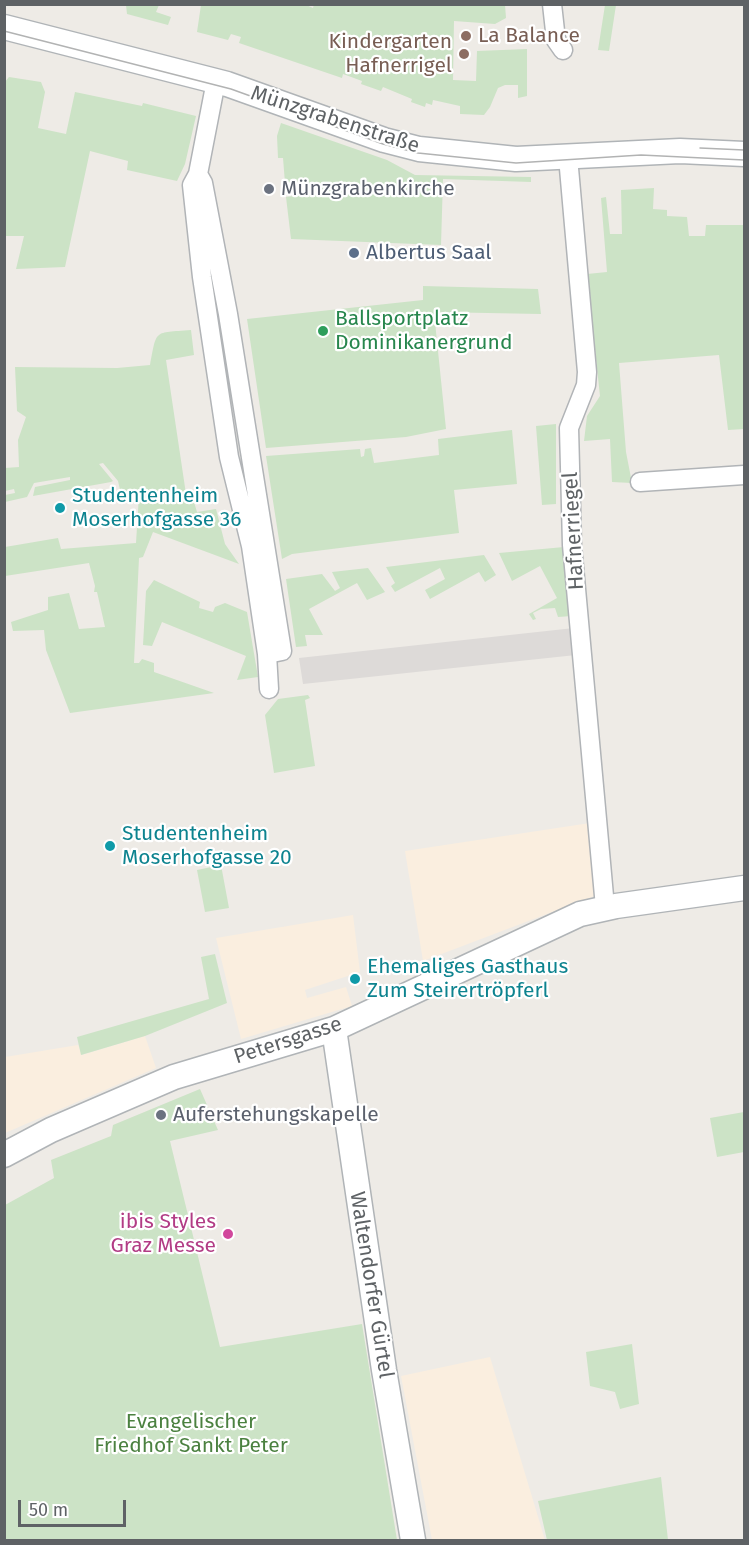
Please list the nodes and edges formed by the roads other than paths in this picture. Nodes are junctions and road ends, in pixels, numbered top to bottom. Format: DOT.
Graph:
graph roads {
  1 [pos="552,4"];
  2 [pos="4,27"];
  3 [pos="563,50"];
  4 [pos="216,81"];
  5 [pos="744,154"];
  6 [pos="568,157"];
  7 [pos="198,174"];
  8 [pos="228,314"];
  9 [pos="208,321"];
  10 [pos="251,455"];
  11 [pos="229,458"];
  12 [pos="744,475"];
  13 [pos="640,482"];
  14 [pos="266,596"];
  15 [pos="269,689"];
  16 [pos="744,888"];
  17 [pos="605,907"];
  18 [pos="334,1029"];
  19 [pos="4,1155"];
  20 [pos="413,1540"];
  1 -- 3 [label="street"];
  2 -- 4 [label="main road, Münzgrabenstraße"];
  4 -- 6 [label="main road, Münzgrabenstraße"];
  4 -- 7 [label="street"];
  5 -- 6 [label="main road, Münzgrabenstraße"];
  6 -- 17 [label="street, Hafnerriegel"];
  7 -- 8 [label="street"];
  7 -- 9 [label="street"];
  8 -- 9 [label="street"];
  8 -- 10 [label="street"];
  9 -- 11 [label="street"];
  10 -- 11 [label="street"];
  10 -- 14 [label="street"];
  11 -- 14 [label="street"];
  12 -- 13 [label="street"];
  14 -- 15 [label="street"];
  16 -- 17 [label="main road, Petersgasse"];
  17 -- 18 [label="main road, Petersgasse"];
  18 -- 19 [label="main road, Petersgasse"];
  18 -- 20 [label="main road, Waltendorfer Gürtel"];
}
